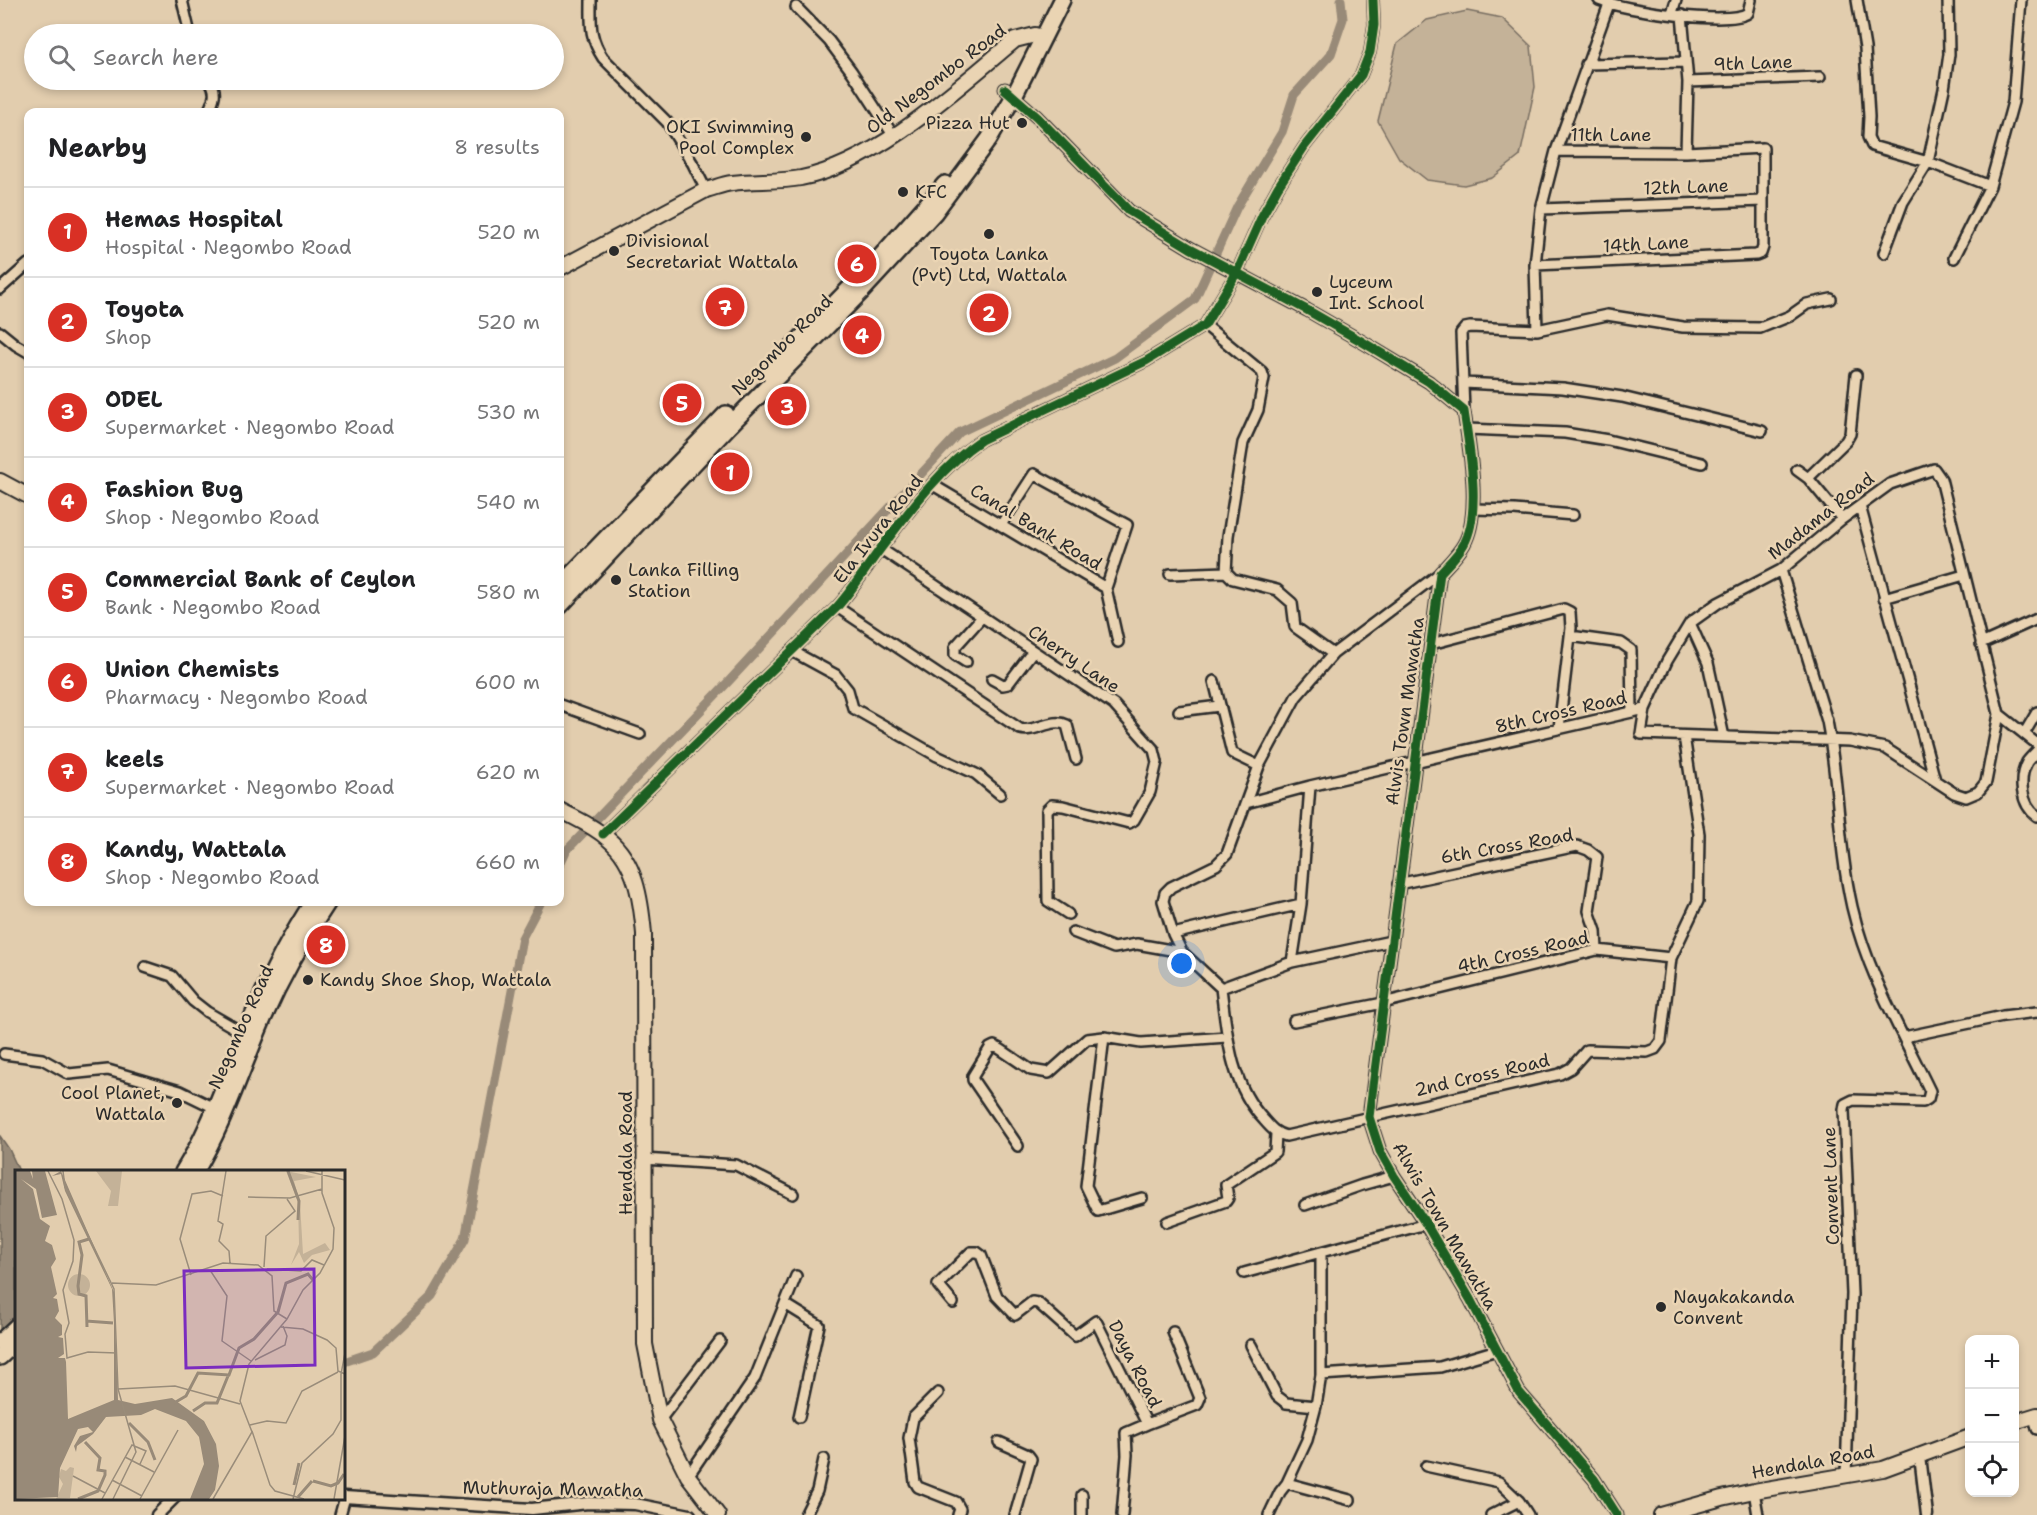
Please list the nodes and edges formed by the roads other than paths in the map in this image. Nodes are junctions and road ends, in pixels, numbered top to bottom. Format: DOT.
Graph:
graph roads {
  1 [pos="182,0"];
  2 [pos="591,0"];
  3 [pos="1051,0"];
  4 [pos="1062,0"];
  5 [pos="1373,0"];
  6 [pos="1599,0"];
  7 [pos="1676,0"];
  8 [pos="1751,0"];
  9 [pos="1857,0"];
  10 [pos="1948,0"];
  11 [pos="2021,0"];
  12 [pos="1628,3"];
  13 [pos="1609,4"];
  14 [pos="796,7"];
  15 [pos="1677,14"];
  16 [pos="188,24"];
  17 [pos="1039,36"];
  18 [pos="1685,63"];
  19 [pos="1586,64"];
  20 [pos="1820,77"];
  21 [pos="1688,82"];
  22 [pos="214,90"];
  23 [pos="1010,93"];
  24 [pos="209,108"];
  25 [pos="893,135"];
  26 [pos="1556,151"];
  27 [pos="1686,152"];
  28 [pos="1928,162"];
  29 [pos="1990,186"];
  30 [pos="706,190"];
  31 [pos="1762,201"];
  32 [pos="1541,209"];
  33 [pos="1884,253"];
  34 [pos="1954,258"];
  35 [pos="1535,265"];
  36 [pos="564,266"];
  37 [pos="24,268"];
  38 [pos="1233,270"];
  39 [pos="0,289"];
  40 [pos="1832,299"];
  41 [pos="1205,325"];
  42 [pos="1537,330"];
  43 [pos="0,332"];
  44 [pos="24,350"];
  45 [pos="1856,375"];
  46 [pos="1464,382"];
  47 [pos="1464,411"];
  48 [pos="1467,429"];
  49 [pos="1762,431"];
  50 [pos="1702,463"];
  51 [pos="1797,470"];
  52 [pos="1808,478"];
  53 [pos="0,481"];
  54 [pos="933,485"];
  55 [pos="24,494"];
  56 [pos="1860,506"];
  57 [pos="1473,509"];
  58 [pos="1573,515"];
  59 [pos="1842,519"];
  60 [pos="1001,525"];
  61 [pos="881,549"];
  62 [pos="1781,570"];
  63 [pos="1226,572"];
  64 [pos="1440,573"];
  65 [pos="1170,574"];
  66 [pos="1964,575"];
  67 [pos="564,582"];
  68 [pos="1106,588"];
  69 [pos="1884,598"];
  70 [pos="564,602"];
  71 [pos="837,607"];
  72 [pos="982,616"];
  73 [pos="2037,619"];
  74 [pos="1690,623"];
  75 [pos="1570,636"];
  76 [pos="1118,642"];
  77 [pos="1431,644"];
  78 [pos="1981,644"];
  79 [pos="792,651"];
  80 [pos="1033,651"];
  81 [pos="1333,654"];
  82 [pos="966,662"];
  83 [pos="992,679"];
  84 [pos="1214,681"];
  85 [pos="564,706"];
  86 [pos="1219,706"];
  87 [pos="1645,709"];
  88 [pos="1179,711"];
  89 [pos="1632,712"];
  90 [pos="2037,712"];
  91 [pos="1999,714"];
  92 [pos="1559,728"];
  93 [pos="640,734"];
  94 [pos="2024,734"];
  95 [pos="1684,736"];
  96 [pos="1724,737"];
  97 [pos="1831,741"];
  98 [pos="2037,744"];
  99 [pos="2037,751"];
  100 [pos="1076,759"];
  101 [pos="1416,763"];
  102 [pos="1259,766"];
  103 [pos="1935,780"];
  104 [pos="1310,786"];
  105 [pos="1000,794"];
  106 [pos="1246,803"];
  107 [pos="564,812"];
  108 [pos="2037,816"];
  109 [pos="600,832"];
  110 [pos="1398,884"];
  111 [pos="1301,904"];
  112 [pos="312,906"];
  113 [pos="325,906"];
  114 [pos="1068,914"];
  115 [pos="1074,932"];
  116 [pos="1173,934"];
  117 [pos="1391,941"];
  118 [pos="1597,950"];
  119 [pos="1182,952"];
  120 [pos="1671,958"];
  121 [pos="1292,962"];
  122 [pos="145,967"];
  123 [pos="1221,988"];
  124 [pos="1383,1003"];
  125 [pos="2037,1012"];
  126 [pos="1294,1021"];
  127 [pos="245,1034"];
  128 [pos="1104,1037"];
  129 [pos="1227,1037"];
  130 [pos="1904,1037"];
  131 [pos="4,1054"];
  132 [pos="219,1110"];
  133 [pos="1369,1117"];
  134 [pos="1276,1133"];
  135 [pos="1018,1146"];
  136 [pos="643,1159"];
  137 [pos="184,1170"];
  138 [pos="196,1170"];
  139 [pos="1394,1176"];
  140 [pos="793,1194"];
  141 [pos="1142,1198"];
  142 [pos="1305,1204"];
  143 [pos="1167,1222"];
  144 [pos="1426,1224"];
  145 [pos="1321,1252"];
  146 [pos="1244,1273"];
  147 [pos="796,1276"];
  148 [pos="953,1302"];
  149 [pos="785,1304"];
  150 [pos="15,1328"];
  151 [pos="1173,1332"];
  152 [pos="720,1341"];
  153 [pos="0,1342"];
  154 [pos="15,1343"];
  155 [pos="1251,1345"];
  156 [pos="1497,1350"];
  157 [pos="0,1357"];
  158 [pos="1321,1375"];
  159 [pos="938,1393"];
  160 [pos="1316,1406"];
  161 [pos="799,1417"];
  162 [pos="660,1420"];
  163 [pos="2036,1420"];
  164 [pos="2019,1422"];
  165 [pos="1147,1424"];
  166 [pos="1965,1439"];
  167 [pos="999,1442"];
  168 [pos="1920,1456"];
  169 [pos="824,1459"];
  170 [pos="1426,1466"];
  171 [pos="1846,1475"];
  172 [pos="688,1476"];
  173 [pos="1287,1483"];
  174 [pos="1754,1491"];
  175 [pos="1082,1496"];
  176 [pos="345,1497"];
  177 [pos="172,1500"];
  178 [pos="343,1500"];
  179 [pos="1350,1500"];
  180 [pos="1519,1501"];
  181 [pos="634,1509"];
  182 [pos="659,1511"];
  183 [pos="1691,1511"];
  184 [pos="499,1512"];
  185 [pos="532,1512"];
  186 [pos="157,1515"];
  187 [pos="339,1515"];
  188 [pos="690,1515"];
  189 [pos="718,1515"];
  190 [pos="806,1515"];
  191 [pos="958,1515"];
  192 [pos="1015,1515"];
  193 [pos="1082,1515"];
  194 [pos="1122,1515"];
  195 [pos="1269,1515"];
  196 [pos="1491,1515"];
  197 [pos="1528,1515"];
  198 [pos="1617,1515"];
  199 [pos="1661,1515"];
  200 [pos="1758,1515"];
  201 [pos="1927,1515"];
  1 -- 16 [label="street"];
  2 -- 30 [label="street"];
  3 -- 17 [label="highway, Negombo Road"];
  4 -- 17 [label="highway, Negombo Road"];
  5 -- 38 [label="street, Ela Ivura Road"];
  6 -- 13 [label="street"];
  7 -- 15 [label="street"];
  8 -- 15 [label="street"];
  9 -- 28 [label="street"];
  10 -- 28 [label="street"];
  11 -- 29 [label="street"];
  12 -- 13 [label="street"];
  12 -- 15 [label="street"];
  13 -- 19 [label="street, 11th Lane"];
  14 -- 25 [label="street"];
  15 -- 18 [label="street"];
  17 -- 23 [label="highway, Negombo Road"];
  17 -- 25 [label="main road, Old Negombo Road"];
  18 -- 19 [label="street"];
  18 -- 21 [label="street"];
  19 -- 26 [label="street, 11th Lane"];
  20 -- 21 [label="street, 9th Lane"];
  21 -- 27 [label="street"];
  22 -- 24 [label="street"];
  23 -- 38 [label="street"];
  23 -- 67 [label="highway, Negombo Road"];
  23 -- 70 [label="highway, Negombo Road"];
  25 -- 30 [label="main road, Old Negombo Road"];
  26 -- 27 [label="street, 11th Lane"];
  26 -- 32 [label="street"];
  27 -- 31 [label="street, 12th Lane"];
  28 -- 29 [label="street"];
  28 -- 33 [label="street"];
  29 -- 34 [label="street"];
  30 -- 36 [label="main road, Old Negombo Road"];
  31 -- 32 [label="street, 12th Lane"];
  31 -- 35 [label="street, 14th Lane"];
  32 -- 35 [label="street"];
  35 -- 42 [label="street"];
  37 -- 39 [label="street"];
  38 -- 41 [label="street, Ela Ivura Road"];
  38 -- 47 [label="street"];
  40 -- 42 [label="street"];
  41 -- 54 [label="street, Ela Ivura Road"];
  41 -- 63 [label="street"];
  42 -- 46 [label="street"];
  43 -- 44 [label="street"];
  45 -- 52 [label="street"];
  46 -- 47 [label="street"];
  46 -- 49 [label="street"];
  47 -- 48 [label="street"];
  48 -- 50 [label="street"];
  48 -- 57 [label="street"];
  51 -- 52 [label="street"];
  52 -- 59 [label="street"];
  53 -- 55 [label="main road"];
  54 -- 60 [label="street, Canal Bank Road"];
  54 -- 61 [label="street, Ela Ivura Road"];
  56 -- 59 [label="street, Madama Road"];
  56 -- 66 [label="street, Madama Road"];
  56 -- 69 [label="street"];
  57 -- 58 [label="street"];
  57 -- 64 [label="street"];
  59 -- 62 [label="street, Madama Road"];
  60 -- 68 [label="street, Canal Bank Road"];
  60 -- 68 [label="street"];
  61 -- 71 [label="street, Ela Ivura Road"];
  61 -- 72 [label="street, Cherry Lane"];
  62 -- 74 [label="street, Madama Road"];
  62 -- 97 [label="street, Convent Lane"];
  63 -- 65 [label="street"];
  63 -- 81 [label="street"];
  64 -- 77 [label="street, Alwis Town Mawatha"];
  64 -- 81 [label="street"];
  66 -- 69 [label="street"];
  66 -- 78 [label="street, Madama Road"];
  68 -- 76 [label="street, Canal Bank Road"];
  69 -- 103 [label="street"];
  71 -- 79 [label="street, Ela Ivura Road"];
  71 -- 100 [label="street"];
  72 -- 80 [label="street, Cherry Lane"];
  72 -- 82 [label="street"];
  73 -- 78 [label="street"];
  74 -- 87 [label="street, Madama Road"];
  74 -- 96 [label="street"];
  75 -- 77 [label="street"];
  75 -- 89 [label="street"];
  75 -- 92 [label="street"];
  77 -- 101 [label="street, Alwis Town Mawatha"];
  78 -- 91 [label="street, Madama Road"];
  79 -- 105 [label="street"];
  79 -- 109 [label="street, Ela Ivura Road"];
  80 -- 83 [label="street"];
  80 -- 114 [label="street, Cherry Lane"];
  81 -- 102 [label="street"];
  84 -- 86 [label="street"];
  85 -- 93 [label="street"];
  86 -- 88 [label="street"];
  86 -- 102 [label="street"];
  87 -- 89 [label="street, 8th Cross Road"];
  87 -- 95 [label="street, 8th Cross Road"];
  89 -- 92 [label="street, 8th Cross Road"];
  90 -- 94 [label="street"];
  91 -- 94 [label="street"];
  91 -- 103 [label="street, 8th Cross Road"];
  92 -- 101 [label="street, 8th Cross Road"];
  94 -- 98 [label="street"];
  95 -- 96 [label="street, 8th Cross Road"];
  95 -- 120 [label="street"];
  96 -- 97 [label="street, 8th Cross Road"];
  97 -- 103 [label="street, 8th Cross Road"];
  97 -- 130 [label="street, Convent Lane"];
  99 -- 108 [label="street"];
  101 -- 104 [label="street, 8th Cross Road"];
  101 -- 110 [label="street, Alwis Town Mawatha"];
  102 -- 106 [label="street"];
  104 -- 106 [label="street, 8th Cross Road"];
  104 -- 111 [label="street"];
  106 -- 116 [label="street"];
  107 -- 109 [label="main road, Hendala Road"];
  109 -- 136 [label="main road, Hendala Road"];
  110 -- 117 [label="street, Alwis Town Mawatha"];
  110 -- 118 [label="street, 6th Cross Road"];
  111 -- 116 [label="street"];
  111 -- 121 [label="street"];
  112 -- 127 [label="highway, Negombo Road"];
  113 -- 132 [label="highway, Negombo Road"];
  115 -- 119 [label="street"];
  116 -- 119 [label="street"];
  117 -- 121 [label="street"];
  117 -- 124 [label="street, Alwis Town Mawatha"];
  118 -- 120 [label="street, 4th Cross Road"];
  118 -- 124 [label="street, 4th Cross Road"];
  119 -- 123 [label="street"];
  120 -- 133 [label="street, 2nd Cross Road"];
  121 -- 123 [label="street"];
  122 -- 127 [label="street"];
  123 -- 129 [label="street"];
  124 -- 126 [label="street, 4th Cross Road"];
  124 -- 133 [label="street, Alwis Town Mawatha"];
  125 -- 130 [label="street"];
  127 -- 132 [label="highway, Negombo Road"];
  128 -- 129 [label="street"];
  128 -- 135 [label="street"];
  128 -- 141 [label="street"];
  129 -- 134 [label="street"];
  130 -- 171 [label="street, Convent Lane"];
  131 -- 132 [label="street"];
  132 -- 137 [label="highway, Negombo Road"];
  132 -- 138 [label="highway, Negombo Road"];
  133 -- 134 [label="street, 2nd Cross Road"];
  133 -- 139 [label="street, Alwis Town Mawatha"];
  134 -- 143 [label="street"];
  136 -- 140 [label="street"];
  136 -- 162 [label="main road, Hendala Road"];
  139 -- 142 [label="street"];
  139 -- 144 [label="street, Alwis Town Mawatha"];
  144 -- 145 [label="street"];
  144 -- 156 [label="street, Alwis Town Mawatha"];
  145 -- 146 [label="street"];
  145 -- 158 [label="street"];
  147 -- 149 [label="street"];
  148 -- 165 [label="street, Daya Road"];
  149 -- 161 [label="street"];
  149 -- 172 [label="street"];
  150 -- 153 [label="highway"];
  151 -- 165 [label="street"];
  152 -- 162 [label="street"];
  154 -- 157 [label="highway"];
  155 -- 160 [label="street"];
  156 -- 158 [label="street"];
  156 -- 198 [label="street, Alwis Town Mawatha"];
  158 -- 160 [label="street"];
  159 -- 191 [label="street"];
  160 -- 173 [label="street"];
  162 -- 172 [label="main road, Hendala Road"];
  163 -- 164 [label="main road"];
  165 -- 194 [label="street, Daya Road"];
  166 -- 168 [label="main road, Hendala Road"];
  167 -- 192 [label="street"];
  168 -- 171 [label="main road, Hendala Road"];
  168 -- 201 [label="street"];
  169 -- 190 [label="street"];
  170 -- 180 [label="street"];
  171 -- 174 [label="main road, Hendala Road"];
  172 -- 189 [label="main road, Hendala Road"];
  173 -- 179 [label="street"];
  173 -- 195 [label="street"];
  174 -- 183 [label="main road, Hendala Road"];
  174 -- 200 [label="street"];
  175 -- 193 [label="street"];
  176 -- 184 [label="street, Muthuraja Mawatha"];
  177 -- 186 [label="street"];
  178 -- 187 [label="street"];
  180 -- 196 [label="street"];
  180 -- 197 [label="street"];
  181 -- 182 [label="street, Muthuraja Mawatha"];
  181 -- 185 [label="street, Muthuraja Mawatha"];
  182 -- 188 [label="street, Muthuraja Mawatha"];
  183 -- 199 [label="main road, Hendala Road"];
  184 -- 185 [label="street, Muthuraja Mawatha"];
}
